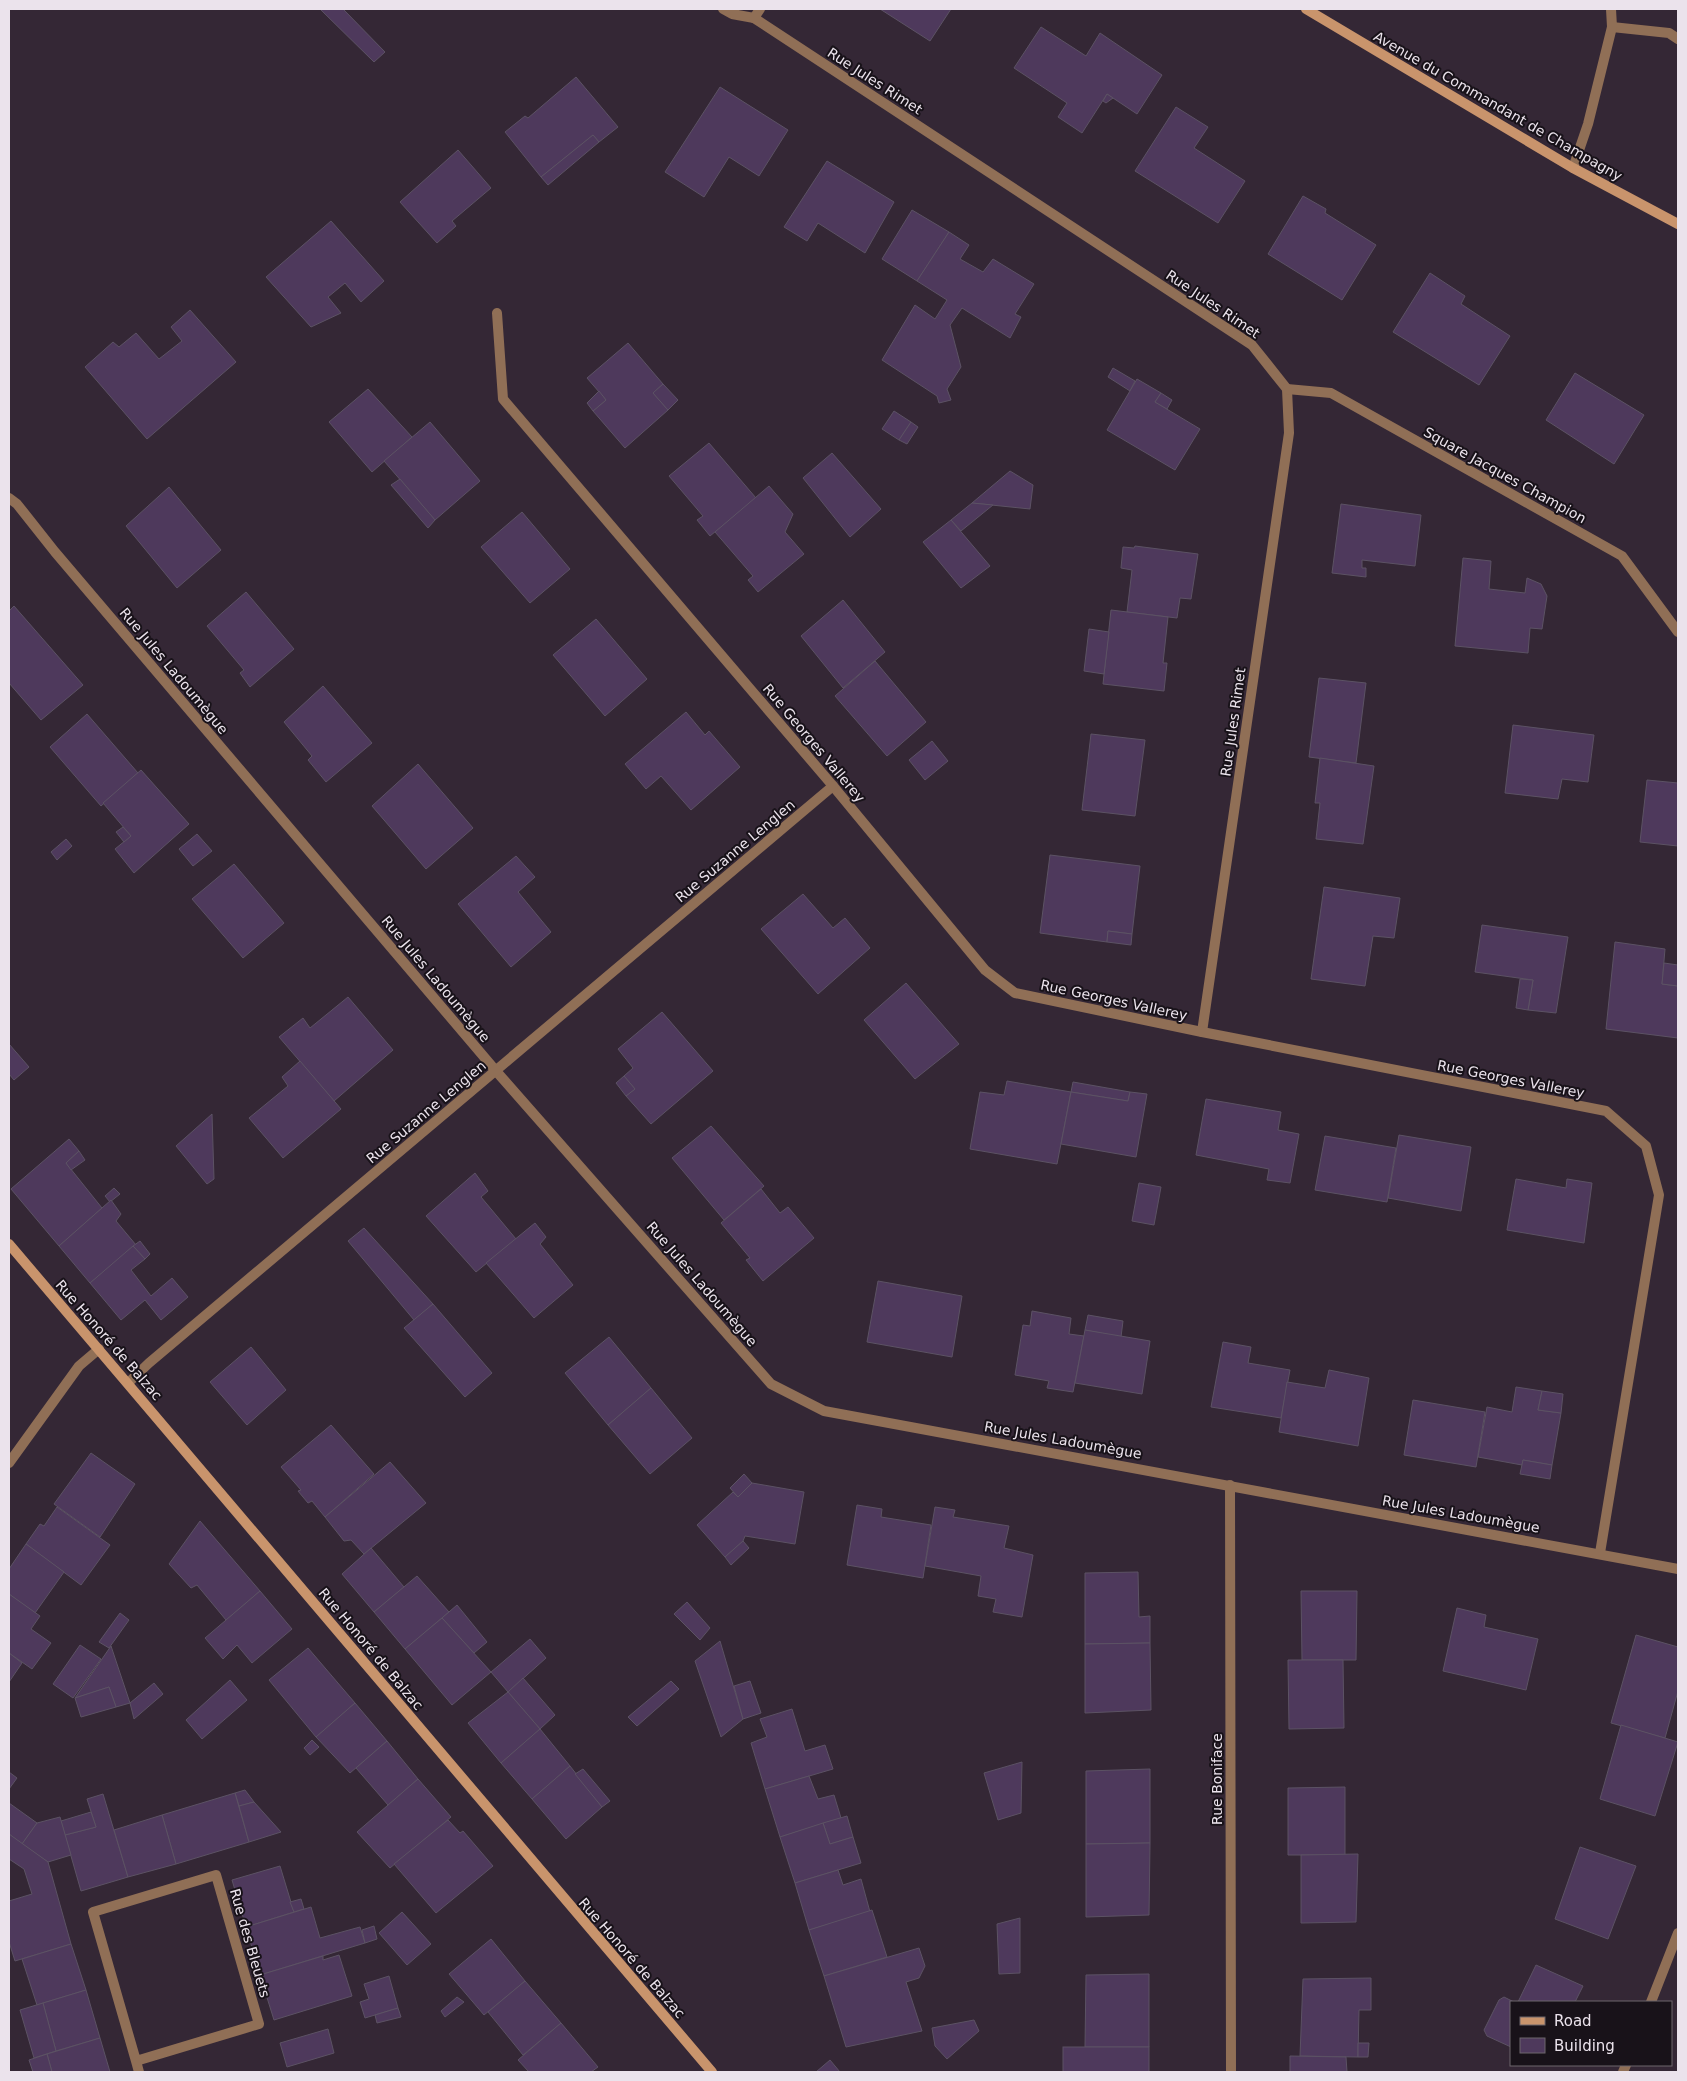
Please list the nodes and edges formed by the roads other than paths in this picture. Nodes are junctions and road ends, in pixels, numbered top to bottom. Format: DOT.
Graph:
graph roads {
  1 [pos="723,9"];
  2 [pos="760,9"];
  3 [pos="1306,9"];
  4 [pos="1611,9"];
  5 [pos="754,18"];
  6 [pos="1612,27"];
  7 [pos="1678,40"];
  8 [pos="1574,168"];
  9 [pos="1678,224"];
  10 [pos="497,313"];
  11 [pos="1288,389"];
  12 [pos="9,498"];
  13 [pos="1678,632"];
  14 [pos="833,786"];
  15 [pos="1202,1032"];
  16 [pos="496,1071"];
  17 [pos="9,1244"];
  18 [pos="98,1349"];
  19 [pos="128,1382"];
  20 [pos="9,1463"];
  21 [pos="1230,1485"];
  22 [pos="1600,1554"];
  23 [pos="1678,1569"];
  24 [pos="1678,1933"];
  25 [pos="1651,2001"];
  26 [pos="136,2061"];
  27 [pos="139,2072"];
  28 [pos="712,2072"];
  29 [pos="1231,2072"];
  1 -- 5 [label="street"];
  2 -- 5 [label="street"];
  3 -- 8 [label="street, Avenue du Commandant de Champagny"];
  4 -- 6 [label="street"];
  5 -- 11 [label="street, Rue Jules Rimet"];
  6 -- 7 [label="street"];
  6 -- 8 [label="street"];
  8 -- 9 [label="street, Avenue du Commandant de Champagny"];
  10 -- 14 [label="street, Rue Georges Vallerey"];
  11 -- 13 [label="street, Square Jacques Champion"];
  11 -- 15 [label="street, Rue Jules Rimet"];
  12 -- 16 [label="street, Rue Jules Ladoumègue"];
  14 -- 15 [label="street, Rue Georges Vallerey"];
  14 -- 16 [label="street, Rue Suzanne Lenglen"];
  15 -- 22 [label="street, Rue Georges Vallerey"];
  16 -- 19 [label="street, Rue Suzanne Lenglen"];
  16 -- 21 [label="street, Rue Jules Ladoumègue"];
  17 -- 18 [label="street, Rue Honoré de Balzac"];
  18 -- 19 [label="street, Rue Honoré de Balzac"];
  18 -- 20 [label="street"];
  19 -- 28 [label="street, Rue Honoré de Balzac"];
  21 -- 22 [label="street, Rue Jules Ladoumègue"];
  21 -- 29 [label="street, Rue Boniface"];
  22 -- 23 [label="street, Rue Jules Ladoumègue"];
  24 -- 25 [label="street"];
  26 -- 26 [label="street, Rue des Bleuets"];
  26 -- 27 [label="street, Rue des Bleuets"];
}
